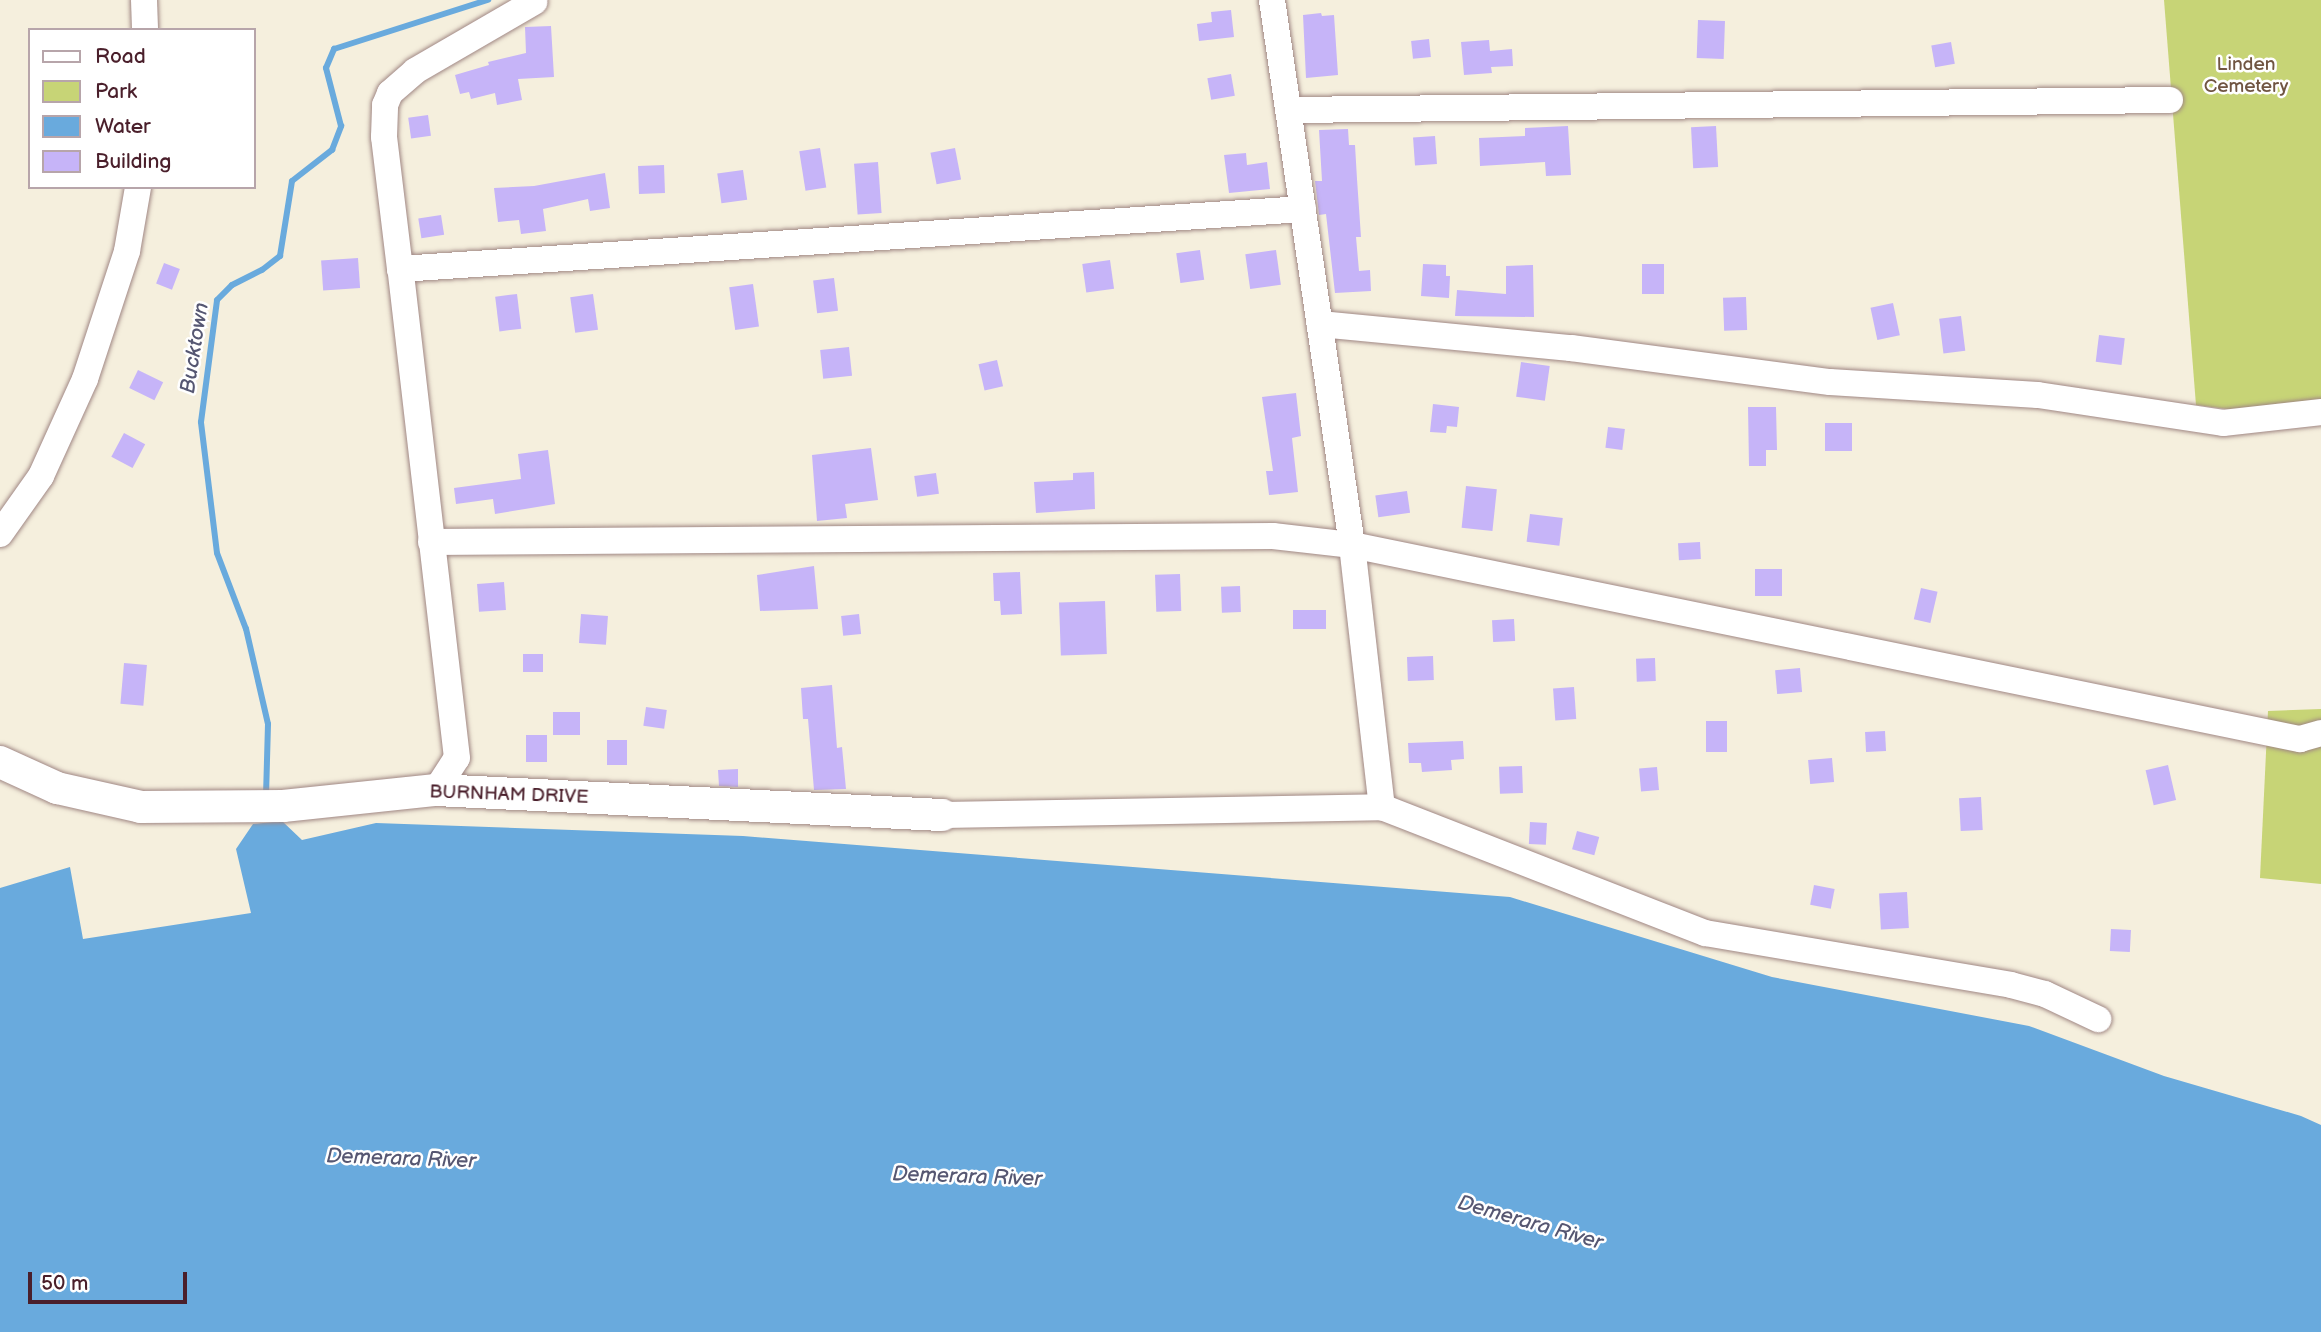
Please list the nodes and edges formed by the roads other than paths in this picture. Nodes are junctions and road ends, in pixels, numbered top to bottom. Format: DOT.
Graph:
graph roads {
  1 [pos="144,0"];
  2 [pos="1272,0"];
  3 [pos="534,2"];
  4 [pos="145,28"];
  5 [pos="2170,100"];
  6 [pos="1289,110"];
  7 [pos="138,189"];
  8 [pos="1303,209"];
  9 [pos="400,269"];
  10 [pos="1320,324"];
  11 [pos="2321,412"];
  12 [pos="0,534"];
  13 [pos="431,542"];
  14 [pos="1352,545"];
  15 [pos="2321,733"];
  16 [pos="0,762"];
  17 [pos="436,790"];
  18 [pos="1382,807"];
  19 [pos="942,815"];
  20 [pos="2098,1019"];
  1 -- 4 [label="street"];
  2 -- 6 [label="street"];
  3 -- 9 [label="street"];
  5 -- 6 [label="street"];
  6 -- 8 [label="street"];
  7 -- 12 [label="street"];
  8 -- 9 [label="street"];
  8 -- 10 [label="street"];
  9 -- 13 [label="street"];
  10 -- 11 [label="street"];
  10 -- 14 [label="street"];
  13 -- 14 [label="street"];
  13 -- 17 [label="street"];
  14 -- 15 [label="street"];
  14 -- 18 [label="street"];
  16 -- 17 [label="street, BURNHAM DRIVE"];
  17 -- 19 [label="street, BURNHAM DRIVE"];
  18 -- 19 [label="street"];
  18 -- 20 [label="street"];
}
